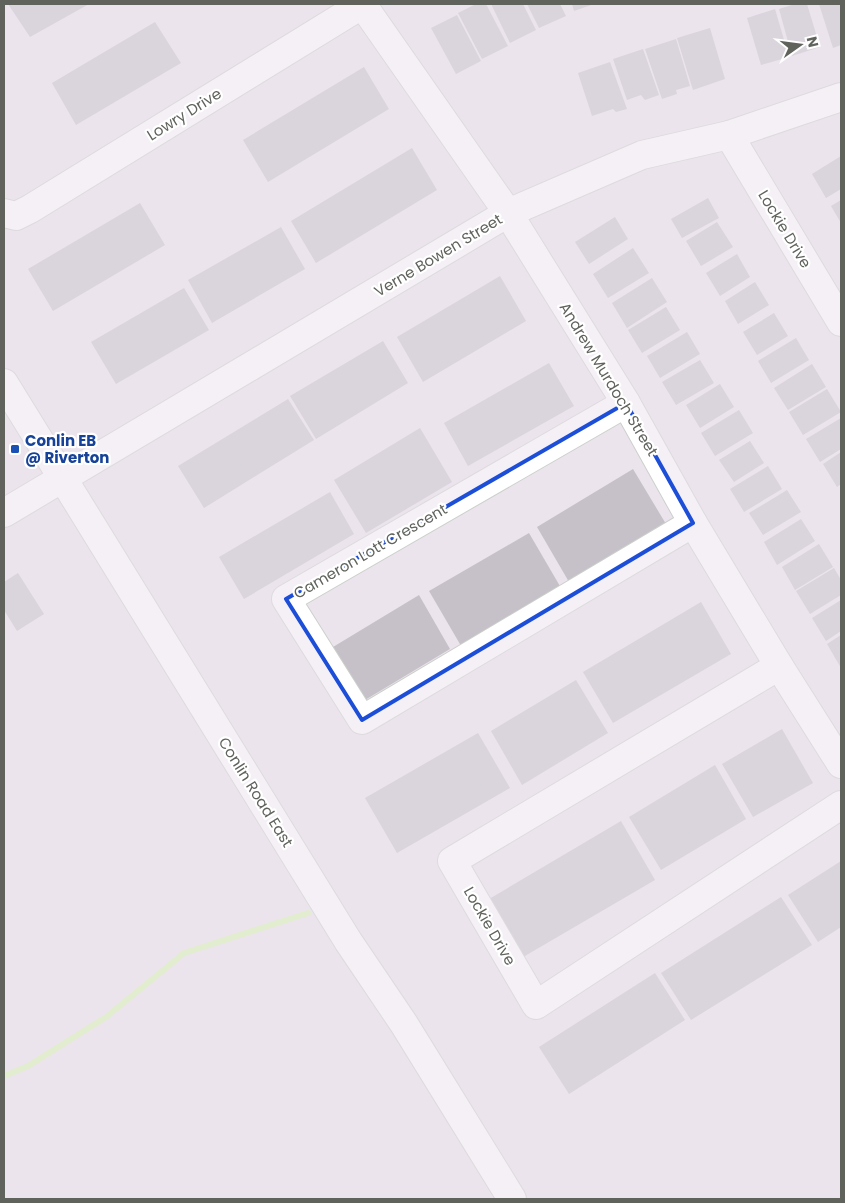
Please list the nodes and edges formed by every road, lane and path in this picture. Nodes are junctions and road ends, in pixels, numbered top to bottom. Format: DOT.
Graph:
graph roads {
  1 [pos="363,4"];
  2 [pos="841,97"];
  3 [pos="730,135"];
  4 [pos="4,213"];
  5 [pos="508,213"];
  6 [pos="841,322"];
  7 [pos="4,383"];
  8 [pos="626,403"];
  9 [pos="64,478"];
  10 [pos="4,514"];
  11 [pos="693,523"];
  12 [pos="779,666"];
  13 [pos="841,764"];
  14 [pos="841,805"];
  15 [pos="512,1199"];
  1 -- 4 [label="street, Lowry Drive"];
  1 -- 5 [label="street, Andrew Murdoch Street"];
  2 -- 3 [label="street, Verne Bowen Street"];
  3 -- 5 [label="street, Verne Bowen Street"];
  3 -- 6 [label="street, Lockie Drive"];
  5 -- 8 [label="street, Andrew Murdoch Street"];
  5 -- 9 [label="street, Verne Bowen Street"];
  7 -- 9 [label="street, Conlin Road East"];
  8 -- 11 [label="street, Andrew Murdoch Street"];
  8 -- 11 [label="street, Cameron Lott Crescent"];
  9 -- 10 [label="street, Verne Bowen Street"];
  9 -- 15 [label="street, Conlin Road East"];
  11 -- 12 [label="street, Andrew Murdoch Street"];
  12 -- 13 [label="street, Andrew Murdoch Street"];
  12 -- 14 [label="street, Lockie Drive"];
}
